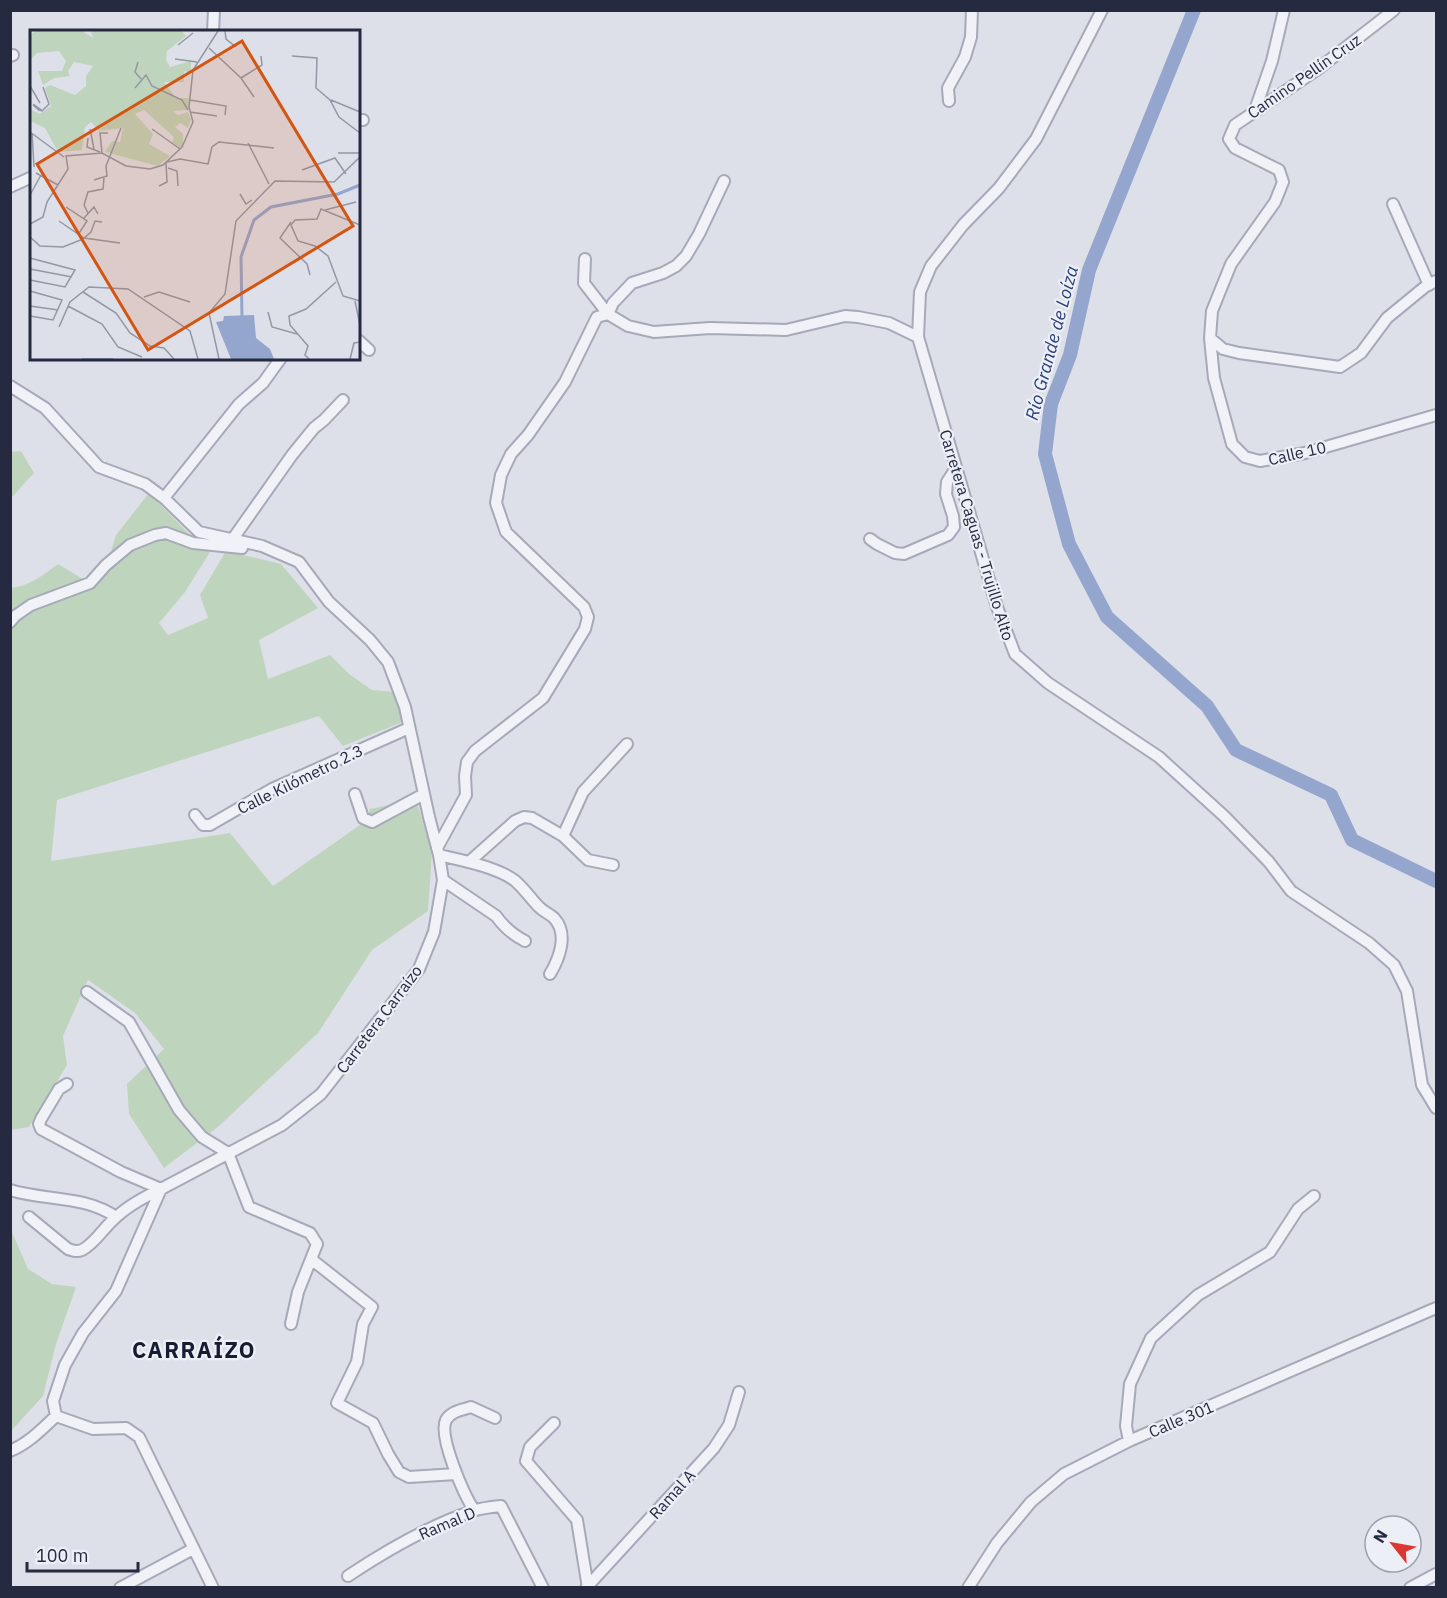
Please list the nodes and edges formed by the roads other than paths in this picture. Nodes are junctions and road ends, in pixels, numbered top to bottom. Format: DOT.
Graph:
graph roads {
  1 [pos="214,10"];
  2 [pos="972,10"];
  3 [pos="1102,10"];
  4 [pos="1284,10"];
  5 [pos="1394,10"];
  6 [pos="213,30"];
  7 [pos="949,101"];
  8 [pos="1255,110"];
  9 [pos="30,178"];
  10 [pos="724,181"];
  11 [pos="10,187"];
  12 [pos="1393,204"];
  13 [pos="585,259"];
  14 [pos="1433,283"];
  15 [pos="608,314"];
  16 [pos="918,337"];
  17 [pos="1210,338"];
  18 [pos="360,342"];
  19 [pos="369,350"];
  20 [pos="280,360"];
  21 [pos="10,386"];
  22 [pos="343,400"];
  23 [pos="1437,415"];
  24 [pos="956,468"];
  25 [pos="164,498"];
  26 [pos="870,539"];
  27 [pos="232,540"];
  28 [pos="281,554"];
  29 [pos="10,622"];
  30 [pos="409,728"];
  31 [pos="627,744"];
  32 [pos="354,794"];
  33 [pos="424,794"];
  34 [pos="195,815"];
  35 [pos="563,836"];
  36 [pos="438,852"];
  37 [pos="469,862"];
  38 [pos="613,865"];
  39 [pos="443,880"];
  40 [pos="525,941"];
  41 [pos="552,971"];
  42 [pos="87,992"];
  43 [pos="67,1084"];
  44 [pos="1437,1108"];
  45 [pos="228,1153"];
  46 [pos="161,1189"];
  47 [pos="10,1190"];
  48 [pos="1314,1196"];
  49 [pos="29,1216"];
  50 [pos="116,1217"];
  51 [pos="311,1259"];
  52 [pos="1437,1308"];
  53 [pos="291,1324"];
  54 [pos="740,1392"];
  55 [pos="56,1416"];
  56 [pos="495,1418"];
  57 [pos="554,1423"];
  58 [pos="1130,1441"];
  59 [pos="10,1451"];
  60 [pos="456,1474"];
  61 [pos="474,1510"];
  62 [pos="193,1549"];
  63 [pos="1437,1574"];
  64 [pos="348,1576"];
  65 [pos="120,1587"];
  66 [pos="213,1587"];
  67 [pos="543,1587"];
  68 [pos="587,1587"];
  69 [pos="968,1587"];
  70 [pos="1410,1587"];
  1 -- 6 [label="street"];
  2 -- 7 [label="street"];
  3 -- 16 [label="street, Carretera Caguas - Trujillo Alto"];
  4 -- 8 [label="street"];
  5 -- 8 [label="street, Camino Pellín Cruz"];
  8 -- 17 [label="street, Camino Pellín Cruz"];
  9 -- 11 [label="street"];
  10 -- 15 [label="street"];
  12 -- 14 [label="street"];
  13 -- 15 [label="street"];
  14 -- 17 [label="street"];
  15 -- 16 [label="street"];
  15 -- 36 [label="street"];
  16 -- 24 [label="street, Carretera Caguas - Trujillo Alto"];
  17 -- 23 [label="street, Calle 10"];
  18 -- 19 [label="street"];
  20 -- 25 [label="street"];
  21 -- 25 [label="street, Carretera Carraízo"];
  22 -- 27 [label="street"];
  24 -- 26 [label="street"];
  24 -- 44 [label="street, Carretera Caguas - Trujillo Alto"];
  25 -- 27 [label="street, Carretera Carraízo"];
  27 -- 28 [label="street, Carretera Carraízo"];
  28 -- 29 [label="street"];
  28 -- 30 [label="street, Carretera Carraízo"];
  30 -- 33 [label="street, Carretera Carraízo"];
  30 -- 34 [label="street, Calle Kilómetro 2.3"];
  31 -- 35 [label="street"];
  32 -- 33 [label="street"];
  33 -- 36 [label="street, Carretera Carraízo"];
  35 -- 37 [label="street"];
  35 -- 38 [label="street"];
  36 -- 37 [label="street"];
  36 -- 39 [label="street, Carretera Carraízo"];
  37 -- 41 [label="street"];
  39 -- 40 [label="street"];
  39 -- 45 [label="street, Carretera Carraízo"];
  42 -- 45 [label="street"];
  43 -- 46 [label="street"];
  45 -- 46 [label="street, Carretera Carraízo"];
  45 -- 51 [label="street"];
  46 -- 50 [label="street, Carretera Carraízo"];
  46 -- 55 [label="street"];
  47 -- 50 [label="street"];
  48 -- 58 [label="street"];
  49 -- 50 [label="street, Carretera Carraízo"];
  51 -- 53 [label="street"];
  51 -- 60 [label="street"];
  52 -- 58 [label="street, Calle 301"];
  54 -- 68 [label="street, Ramal A"];
  55 -- 59 [label="street"];
  55 -- 62 [label="street"];
  56 -- 60 [label="street"];
  57 -- 68 [label="street"];
  58 -- 69 [label="street, Calle 301"];
  60 -- 61 [label="street"];
  61 -- 64 [label="street, Ramal D"];
  61 -- 67 [label="street, Ramal D"];
  62 -- 65 [label="street"];
  62 -- 66 [label="street"];
  63 -- 70 [label="street"];
}
